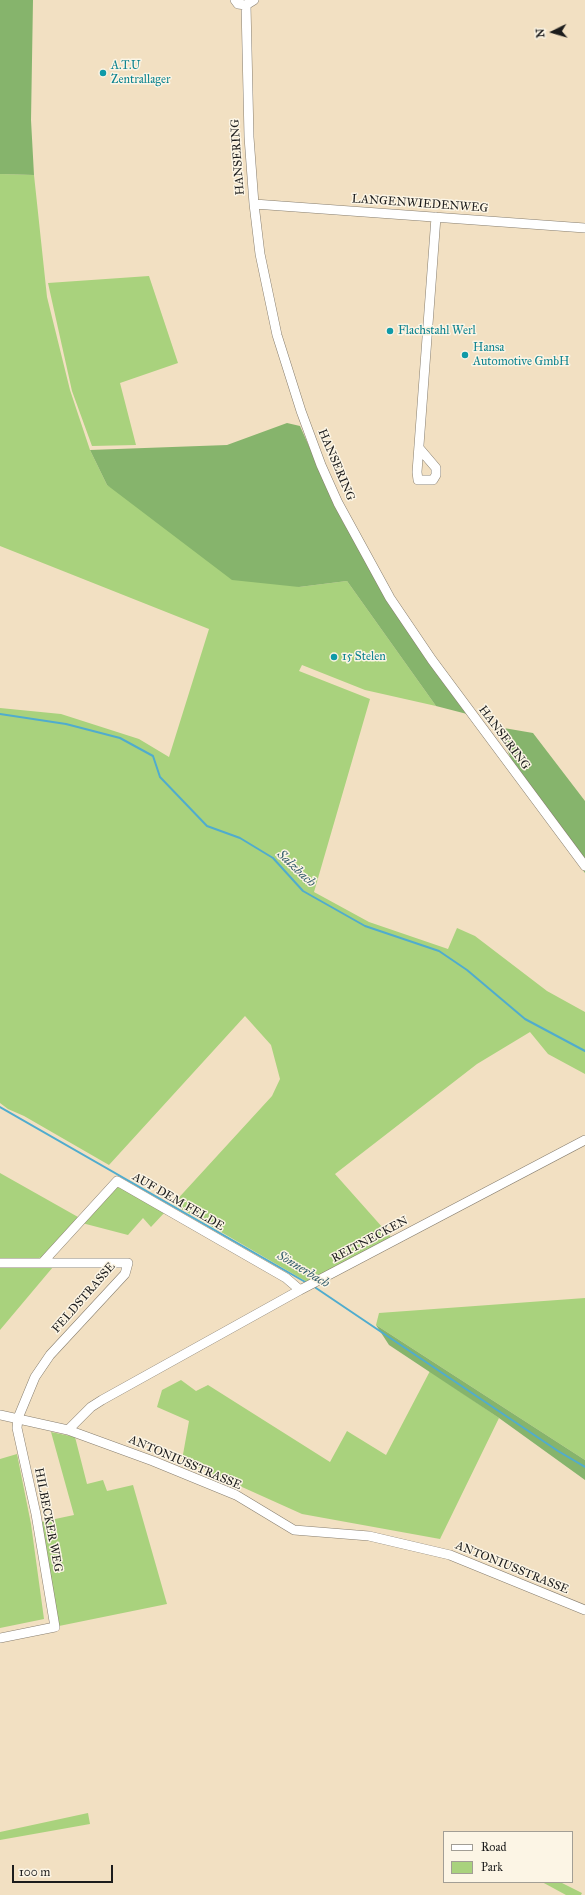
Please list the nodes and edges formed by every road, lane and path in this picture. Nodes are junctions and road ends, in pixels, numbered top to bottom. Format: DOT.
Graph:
graph roads {
  1 [pos="235,0"];
  2 [pos="254,0"];
  3 [pos="246,5"];
  4 [pos="254,204"];
  5 [pos="436,217"];
  6 [pos="585,228"];
  7 [pos="419,448"];
  8 [pos="585,866"];
  9 [pos="585,1140"];
  10 [pos="43,1262"];
  11 [pos="0,1263"];
  12 [pos="306,1287"];
  13 [pos="0,1415"];
  14 [pos="18,1418"];
  15 [pos="68,1430"];
  16 [pos="585,1610"];
  17 [pos="0,1638"];
  1 -- 3 [label="street"];
  2 -- 3 [label="street"];
  3 -- 4 [label="street, HANSERING"];
  4 -- 5 [label="street, LANGENWIEDENWEG"];
  4 -- 8 [label="street, HANSERING"];
  5 -- 6 [label="street, LANGENWIEDENWEG"];
  5 -- 7 [label="street"];
  9 -- 12 [label="street, REITNECKEN"];
  10 -- 11 [label="street, FELDSTRASSE"];
  10 -- 12 [label="street, AUF DEM FELDE"];
  10 -- 14 [label="street, FELDSTRASSE"];
  12 -- 15 [label="street, REITNECKEN"];
  13 -- 14 [label="street, ANTONIUSSTRASSE"];
  14 -- 15 [label="street, ANTONIUSSTRASSE"];
  14 -- 17 [label="street, HILBECKER WEG"];
  15 -- 16 [label="street, ANTONIUSSTRASSE"];
}
